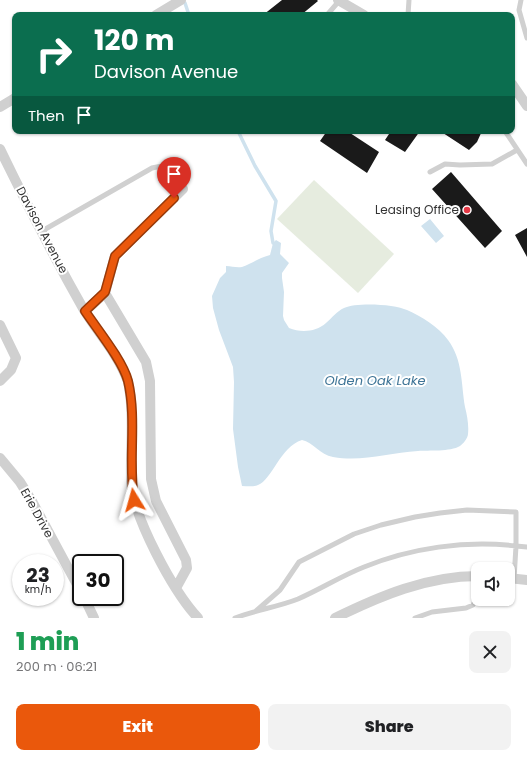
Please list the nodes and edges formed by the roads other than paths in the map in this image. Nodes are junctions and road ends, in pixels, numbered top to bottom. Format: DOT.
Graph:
graph roads {
  1 [pos="181,0"];
  2 [pos="409,0"];
  3 [pos="520,0"];
  4 [pos="338,1"];
  5 [pos="161,12"];
  6 [pos="329,12"];
  7 [pos="358,12"];
  8 [pos="408,12"];
  9 [pos="527,38"];
  10 [pos="515,88"];
  11 [pos="12,100"];
  12 [pos="527,106"];
  13 [pos="0,107"];
  14 [pos="507,134"];
  15 [pos="0,149"];
  16 [pos="517,150"];
  17 [pos="527,164"];
  18 [pos="430,172"];
  19 [pos="184,188"];
  20 [pos="42,232"];
  21 [pos="105,292"];
  22 [pos="85,311"];
  23 [pos="0,325"];
  24 [pos="0,381"];
  25 [pos="0,458"];
  26 [pos="516,546"];
  27 [pos="527,547"];
  28 [pos="514,562"];
  29 [pos="72,575"];
  30 [pos="471,576"];
  31 [pos="515,578"];
  32 [pos="527,580"];
  33 [pos="176,588"];
  34 [pos="88,606"];
  35 [pos="471,606"];
  36 [pos="256,611"];
  37 [pos="94,618"];
  38 [pos="198,618"];
  39 [pos="235,618"];
  40 [pos="335,618"];
  41 [pos="415,618"];
  1 -- 5 [label="street"];
  2 -- 8 [label="lane"];
  3 -- 9 [label="lane"];
  4 -- 6 [label="lane"];
  4 -- 7 [label="street"];
  10 -- 12 [label="street"];
  11 -- 13 [label="street"];
  14 -- 16 [label="lane"];
  15 -- 20 [label="street, Davison Avenue"];
  16 -- 17 [label="lane"];
  16 -- 18 [label="lane"];
  19 -- 20 [label="lane"];
  19 -- 21 [label="street"];
  20 -- 22 [label="street, Davison Avenue"];
  21 -- 22 [label="street"];
  21 -- 33 [label="street"];
  22 -- 33 [label="street, Davison Avenue"];
  23 -- 24 [label="street"];
  25 -- 29 [label="street, Erie Drive"];
  26 -- 27 [label="lane"];
  26 -- 28 [label="lane"];
  26 -- 36 [label="lane"];
  26 -- 36 [label="lane"];
  30 -- 40 [label="street"];
  31 -- 32 [label="street"];
  33 -- 38 [label="street, Davison Avenue"];
  34 -- 37 [label="street"];
  35 -- 41 [label="lane"];
  36 -- 39 [label="lane"];
}
